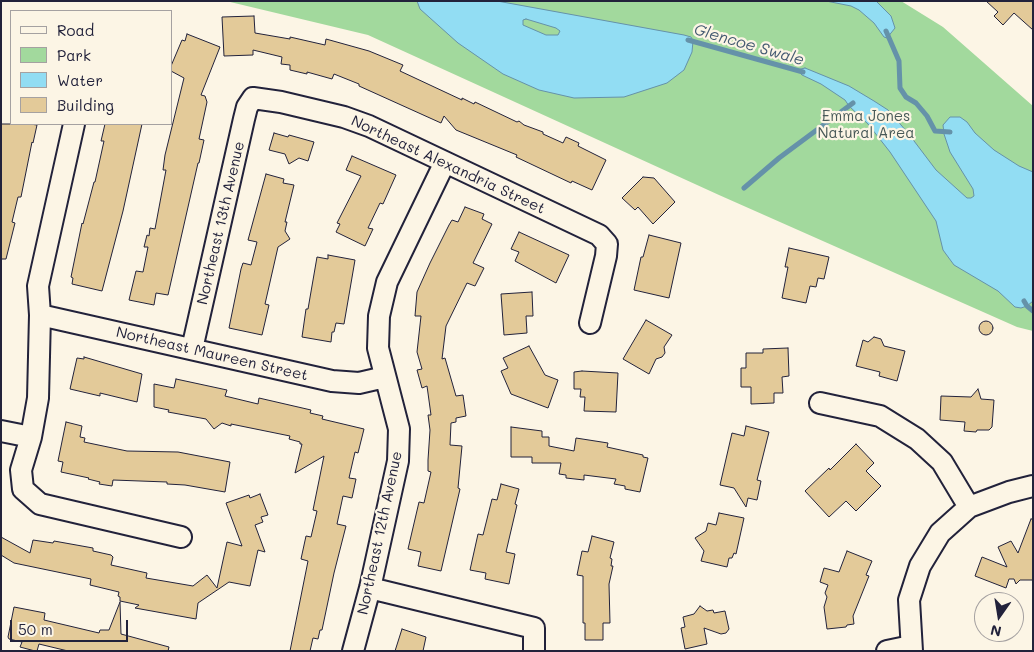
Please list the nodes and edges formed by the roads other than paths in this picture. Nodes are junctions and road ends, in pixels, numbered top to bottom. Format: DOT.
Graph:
graph roads {
  1 [pos="252,98"];
  2 [pos="74,125"];
  3 [pos="445,162"];
  4 [pos="40,315"];
  5 [pos="590,323"];
  6 [pos="192,350"];
  7 [pos="385,377"];
  8 [pos="820,403"];
  9 [pos="1,431"];
  10 [pos="30,438"];
  11 [pos="1033,486"];
  12 [pos="969,508"];
  13 [pos="182,537"];
  14 [pos="370,588"];
  15 [pos="911,648"];
  16 [pos="353,651"];
  17 [pos="534,651"];
  18 [pos="887,651"];
  1 -- 3 [label="street, Northeast Alexandria Street"];
  1 -- 6 [label="street, Northeast 13th Avenue"];
  2 -- 4 [label="street"];
  3 -- 5 [label="street, Northeast Alexandria Street"];
  3 -- 7 [label="street, Northeast 12th Avenue"];
  4 -- 6 [label="street, Northeast Maureen Street"];
  4 -- 10 [label="street"];
  6 -- 7 [label="street, Northeast Maureen Street"];
  7 -- 14 [label="street, Northeast 12th Avenue"];
  8 -- 12 [label="street"];
  9 -- 10 [label="street"];
  10 -- 13 [label="street"];
  11 -- 12 [label="street"];
  12 -- 15 [label="street"];
  14 -- 16 [label="street, Northeast 12th Avenue"];
  14 -- 17 [label="street"];
  15 -- 18 [label="street"];
}
